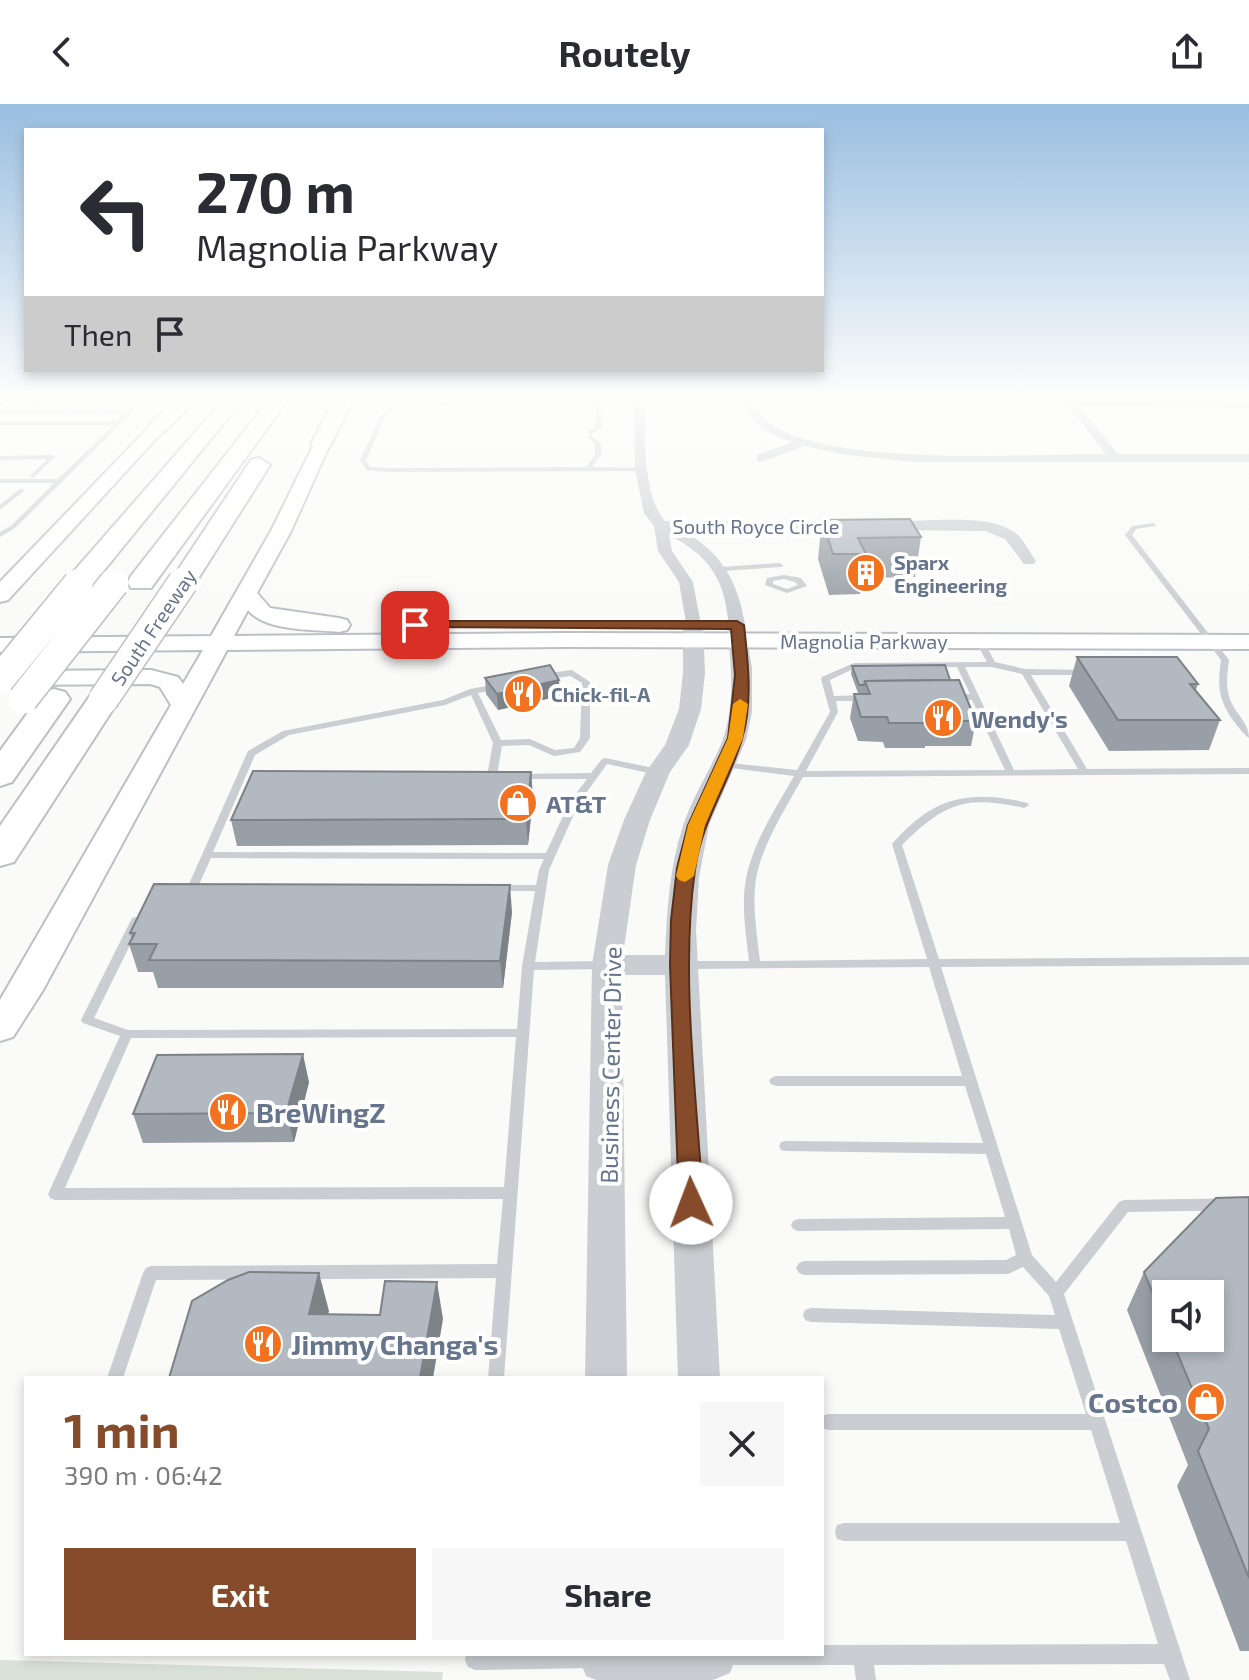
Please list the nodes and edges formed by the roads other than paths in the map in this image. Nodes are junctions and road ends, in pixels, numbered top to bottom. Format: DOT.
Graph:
graph roads {
  1 [pos="38,471"];
  2 [pos="71,471"];
  3 [pos="117,471"];
  4 [pos="174,471"];
  5 [pos="208,471"];
  6 [pos="220,471"];
  7 [pos="255,471"];
  8 [pos="309,471"];
  9 [pos="641,471"];
  10 [pos="33,476"];
  11 [pos="0,481"];
  12 [pos="60,481"];
  13 [pos="22,490"];
  14 [pos="0,508"];
  15 [pos="661,525"];
  16 [pos="1153,525"];
  17 [pos="0,535"];
  18 [pos="1029,561"];
  19 [pos="779,565"];
  20 [pos="722,569"];
  21 [pos="128,582"];
  22 [pos="2,592"];
  23 [pos="246,594"];
  24 [pos="1195,621"];
  25 [pos="1249,621"];
  26 [pos="339,625"];
  27 [pos="0,627"];
  28 [pos="738,632"];
  29 [pos="694,633"];
  30 [pos="223,635"];
  31 [pos="980,642"];
  32 [pos="1214,642"];
  33 [pos="1249,642"];
  34 [pos="317,643"];
  35 [pos="0,645"];
  36 [pos="992,664"];
  37 [pos="960,665"];
  38 [pos="1025,672"];
  39 [pos="1096,672"];
  40 [pos="534,679"];
  41 [pos="516,684"];
  42 [pos="19,689"];
  43 [pos="473,691"];
  44 [pos="947,697"];
  45 [pos="976,697"];
  46 [pos="874,698"];
  47 [pos="830,699"];
  48 [pos="184,705"];
  49 [pos="0,728"];
  50 [pos="1249,735"];
  51 [pos="498,743"];
  52 [pos="723,764"];
  53 [pos="1249,771"];
  54 [pos="658,772"];
  55 [pos="1084,772"];
  56 [pos="1011,773"];
  57 [pos="802,774"];
  58 [pos="0,775"];
  59 [pos="478,776"];
  60 [pos="492,776"];
  61 [pos="594,776"];
  62 [pos="1024,805"];
  63 [pos="0,854"];
  64 [pos="207,855"];
  65 [pos="550,856"];
  66 [pos="193,887"];
  67 [pos="209,887"];
  68 [pos="478,888"];
  69 [pos="541,888"];
  70 [pos="163,894"];
  71 [pos="141,912"];
  72 [pos="1249,961"];
  73 [pos="755,964"];
  74 [pos="935,964"];
  75 [pos="607,965"];
  76 [pos="680,965"];
  77 [pos="528,966"];
  78 [pos="0,1028"];
  79 [pos="523,1033"];
  80 [pos="127,1034"];
  81 [pos="776,1081"];
  82 [pos="971,1081"];
  83 [pos="786,1146"];
  84 [pos="992,1149"];
  85 [pos="510,1193"];
  86 [pos="1249,1204"];
  87 [pos="1014,1223"];
  88 [pos="798,1225"];
  89 [pos="1025,1258"];
  90 [pos="804,1268"];
  91 [pos="503,1271"];
  92 [pos="1056,1293"];
  93 [pos="811,1315"];
  94 [pos="1066,1322"];
  95 [pos="116,1376"];
  96 [pos="496,1376"];
  97 [pos="606,1376"];
  98 [pos="699,1376"];
  99 [pos="828,1422"];
  100 [pos="1097,1422"];
  101 [pos="844,1532"];
  102 [pos="1132,1532"];
  103 [pos="862,1654"];
  104 [pos="1171,1654"];
  105 [pos="476,1656"];
  106 [pos="713,1663"];
  107 [pos="604,1664"];
  108 [pos="866,1680"];
  109 [pos="1180,1680"];
  1 -- 10 [label="lane"];
  2 -- 12 [label="lane"];
  3 -- 22 [label="main road"];
  4 -- 42 [label="highway, bridge"];
  5 -- 21 [label="highway"];
  6 -- 21 [label="highway"];
  7 -- 63 [label="highway, South Freeway, bridge"];
  8 -- 23 [label="main road"];
  9 -- 15 [label="street"];
  11 -- 12 [label="lane"];
  12 -- 17 [label="lane"];
  13 -- 14 [label="lane"];
  15 -- 18 [label="street, South Royce Circle"];
  15 -- 20 [label="street"];
  15 -- 29 [label="street"];
  16 -- 24 [label="lane"];
  19 -- 20 [label="lane"];
  20 -- 28 [label="street"];
  21 -- 42 [label="highway, bridge"];
  23 -- 26 [label="main road"];
  23 -- 30 [label="main road"];
  24 -- 25 [label="main road, Magnolia Parkway"];
  24 -- 28 [label="main road, Magnolia Parkway"];
  24 -- 32 [label="lane"];
  26 -- 29 [label="main road, Magnolia Parkway"];
  26 -- 30 [label="main road, Magnolia Parkway"];
  27 -- 30 [label="main road, Magnolia Parkway"];
  28 -- 29 [label="main road, Magnolia Parkway"];
  28 -- 31 [label="main road, Magnolia Parkway"];
  28 -- 52 [label="street"];
  29 -- 34 [label="main road, Magnolia Parkway"];
  29 -- 54 [label="street, Business Center Drive"];
  30 -- 34 [label="main road, Magnolia Parkway"];
  30 -- 35 [label="main road, Magnolia Parkway"];
  30 -- 48 [label="main road"];
  31 -- 32 [label="main road, Magnolia Parkway"];
  31 -- 36 [label="lane"];
  32 -- 33 [label="main road, Magnolia Parkway"];
  32 -- 50 [label="lane"];
  34 -- 48 [label="main road"];
  36 -- 37 [label="lane"];
  36 -- 38 [label="lane"];
  37 -- 45 [label="lane"];
  37 -- 47 [label="lane"];
  38 -- 39 [label="lane"];
  38 -- 55 [label="lane"];
  40 -- 51 [label="lane"];
  41 -- 43 [label="lane"];
  42 -- 48 [label="main road"];
  42 -- 49 [label="highway"];
  42 -- 58 [label="highway"];
  43 -- 51 [label="lane"];
  43 -- 64 [label="lane"];
  44 -- 45 [label="lane"];
  45 -- 56 [label="lane"];
  46 -- 47 [label="lane"];
  47 -- 57 [label="lane"];
  48 -- 78 [label="main road"];
  51 -- 60 [label="lane"];
  52 -- 57 [label="lane"];
  52 -- 76 [label="street"];
  53 -- 55 [label="lane"];
  54 -- 61 [label="lane"];
  54 -- 75 [label="street, Business Center Drive"];
  55 -- 56 [label="lane"];
  56 -- 57 [label="lane"];
  57 -- 73 [label="lane"];
  59 -- 60 [label="lane"];
  60 -- 61 [label="lane"];
  61 -- 65 [label="lane"];
  62 -- 74 [label="lane"];
  64 -- 65 [label="lane"];
  64 -- 66 [label="lane"];
  65 -- 69 [label="lane"];
  66 -- 67 [label="lane"];
  66 -- 70 [label="lane"];
  68 -- 69 [label="lane"];
  69 -- 77 [label="lane"];
  71 -- 80 [label="lane"];
  72 -- 74 [label="lane"];
  73 -- 74 [label="lane"];
  73 -- 76 [label="lane"];
  74 -- 82 [label="lane"];
  75 -- 76 [label="street"];
  75 -- 77 [label="lane"];
  75 -- 97 [label="street, Business Center Drive"];
  76 -- 98 [label="street"];
  77 -- 79 [label="lane"];
  79 -- 80 [label="lane"];
  79 -- 85 [label="lane"];
  80 -- 85 [label="lane"];
  81 -- 82 [label="lane"];
  82 -- 84 [label="lane"];
  83 -- 84 [label="lane"];
  84 -- 87 [label="lane"];
  85 -- 91 [label="lane"];
  86 -- 92 [label="lane"];
  87 -- 88 [label="lane"];
  87 -- 89 [label="lane"];
  89 -- 90 [label="lane"];
  89 -- 92 [label="lane"];
  91 -- 95 [label="lane"];
  91 -- 96 [label="lane"];
  92 -- 94 [label="lane"];
  93 -- 94 [label="lane"];
  94 -- 100 [label="lane"];
  99 -- 100 [label="lane"];
  100 -- 102 [label="lane"];
  101 -- 102 [label="lane"];
  102 -- 104 [label="lane"];
  103 -- 104 [label="lane"];
  103 -- 106 [label="lane"];
  103 -- 108 [label="lane"];
  104 -- 109 [label="lane"];
  105 -- 107 [label="lane"];
  106 -- 107 [label="street"];
}
